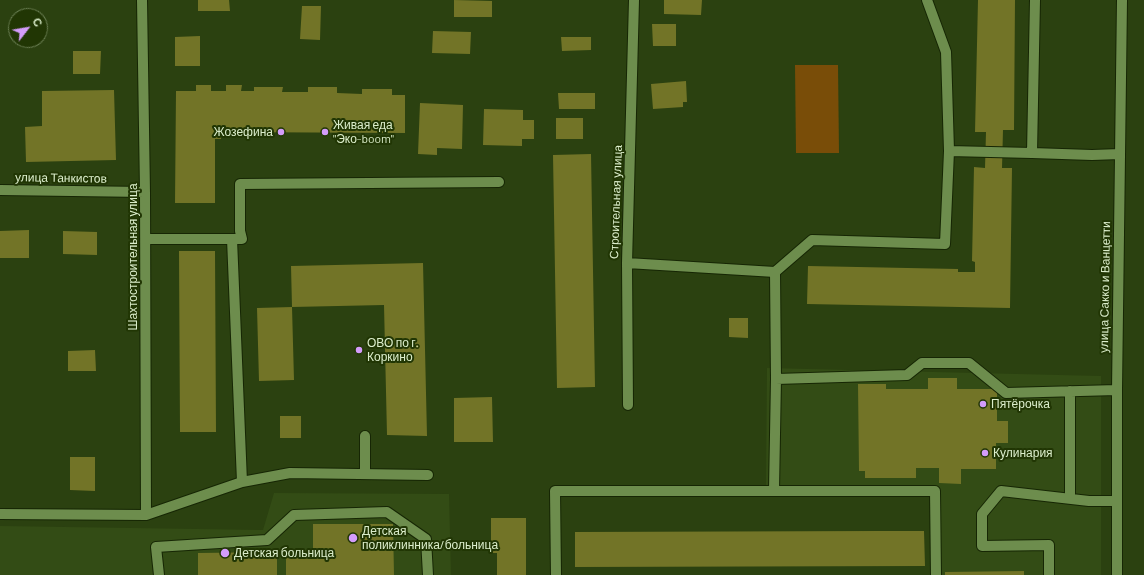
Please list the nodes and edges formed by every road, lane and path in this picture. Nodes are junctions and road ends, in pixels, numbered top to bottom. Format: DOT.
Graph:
graph roads {
  1 [pos="142,0"];
  2 [pos="634,0"];
  3 [pos="927,0"];
  4 [pos="1035,0"];
  5 [pos="1122,0"];
  6 [pos="949,151"];
  7 [pos="1032,153"];
  8 [pos="1120,154"];
  9 [pos="499,182"];
  10 [pos="0,190"];
  11 [pos="145,192"];
  12 [pos="232,238"];
  13 [pos="146,239"];
  14 [pos="627,263"];
  15 [pos="774,272"];
  16 [pos="776,379"];
  17 [pos="1117,390"];
  18 [pos="1070,391"];
  19 [pos="628,405"];
  20 [pos="365,436"];
  21 [pos="365,474"];
  22 [pos="428,475"];
  23 [pos="242,482"];
  24 [pos="774,490"];
  25 [pos="1070,499"];
  26 [pos="1117,501"];
  27 [pos="0,514"];
  28 [pos="146,515"];
  29 [pos="159,575"];
  30 [pos="428,575"];
  31 [pos="556,575"];
  32 [pos="936,575"];
  33 [pos="1049,575"];
  34 [pos="1117,575"];
  1 -- 11 [label="street, Шахтостроительная улица"];
  2 -- 14 [label="street, Строительная улица"];
  3 -- 6 [label="street"];
  4 -- 7 [label="street"];
  5 -- 8 [label="street, улица Сакко и Ванцетти"];
  6 -- 7 [label="street"];
  6 -- 15 [label="street"];
  7 -- 8 [label="street"];
  8 -- 17 [label="street, улица Сакко и Ванцетти"];
  9 -- 12 [label="street"];
  10 -- 11 [label="street, улица Танкистов"];
  11 -- 13 [label="street, Шахтостроительная улица"];
  12 -- 13 [label="street"];
  12 -- 23 [label="street"];
  13 -- 28 [label="street, Шахтостроительная улица"];
  14 -- 15 [label="street"];
  14 -- 19 [label="street, Строительная улица"];
  15 -- 16 [label="street"];
  16 -- 18 [label="street"];
  16 -- 24 [label="street"];
  17 -- 18 [label="street"];
  17 -- 26 [label="street, улица Сакко и Ванцетти"];
  18 -- 25 [label="street"];
  20 -- 21 [label="street"];
  21 -- 22 [label="street"];
  21 -- 23 [label="street"];
  23 -- 28 [label="street"];
  24 -- 31 [label="street"];
  24 -- 32 [label="street"];
  25 -- 26 [label="street"];
  25 -- 33 [label="street"];
  26 -- 34 [label="street, улица Сакко и Ванцетти"];
  27 -- 28 [label="street"];
  29 -- 30 [label="street"];
}
